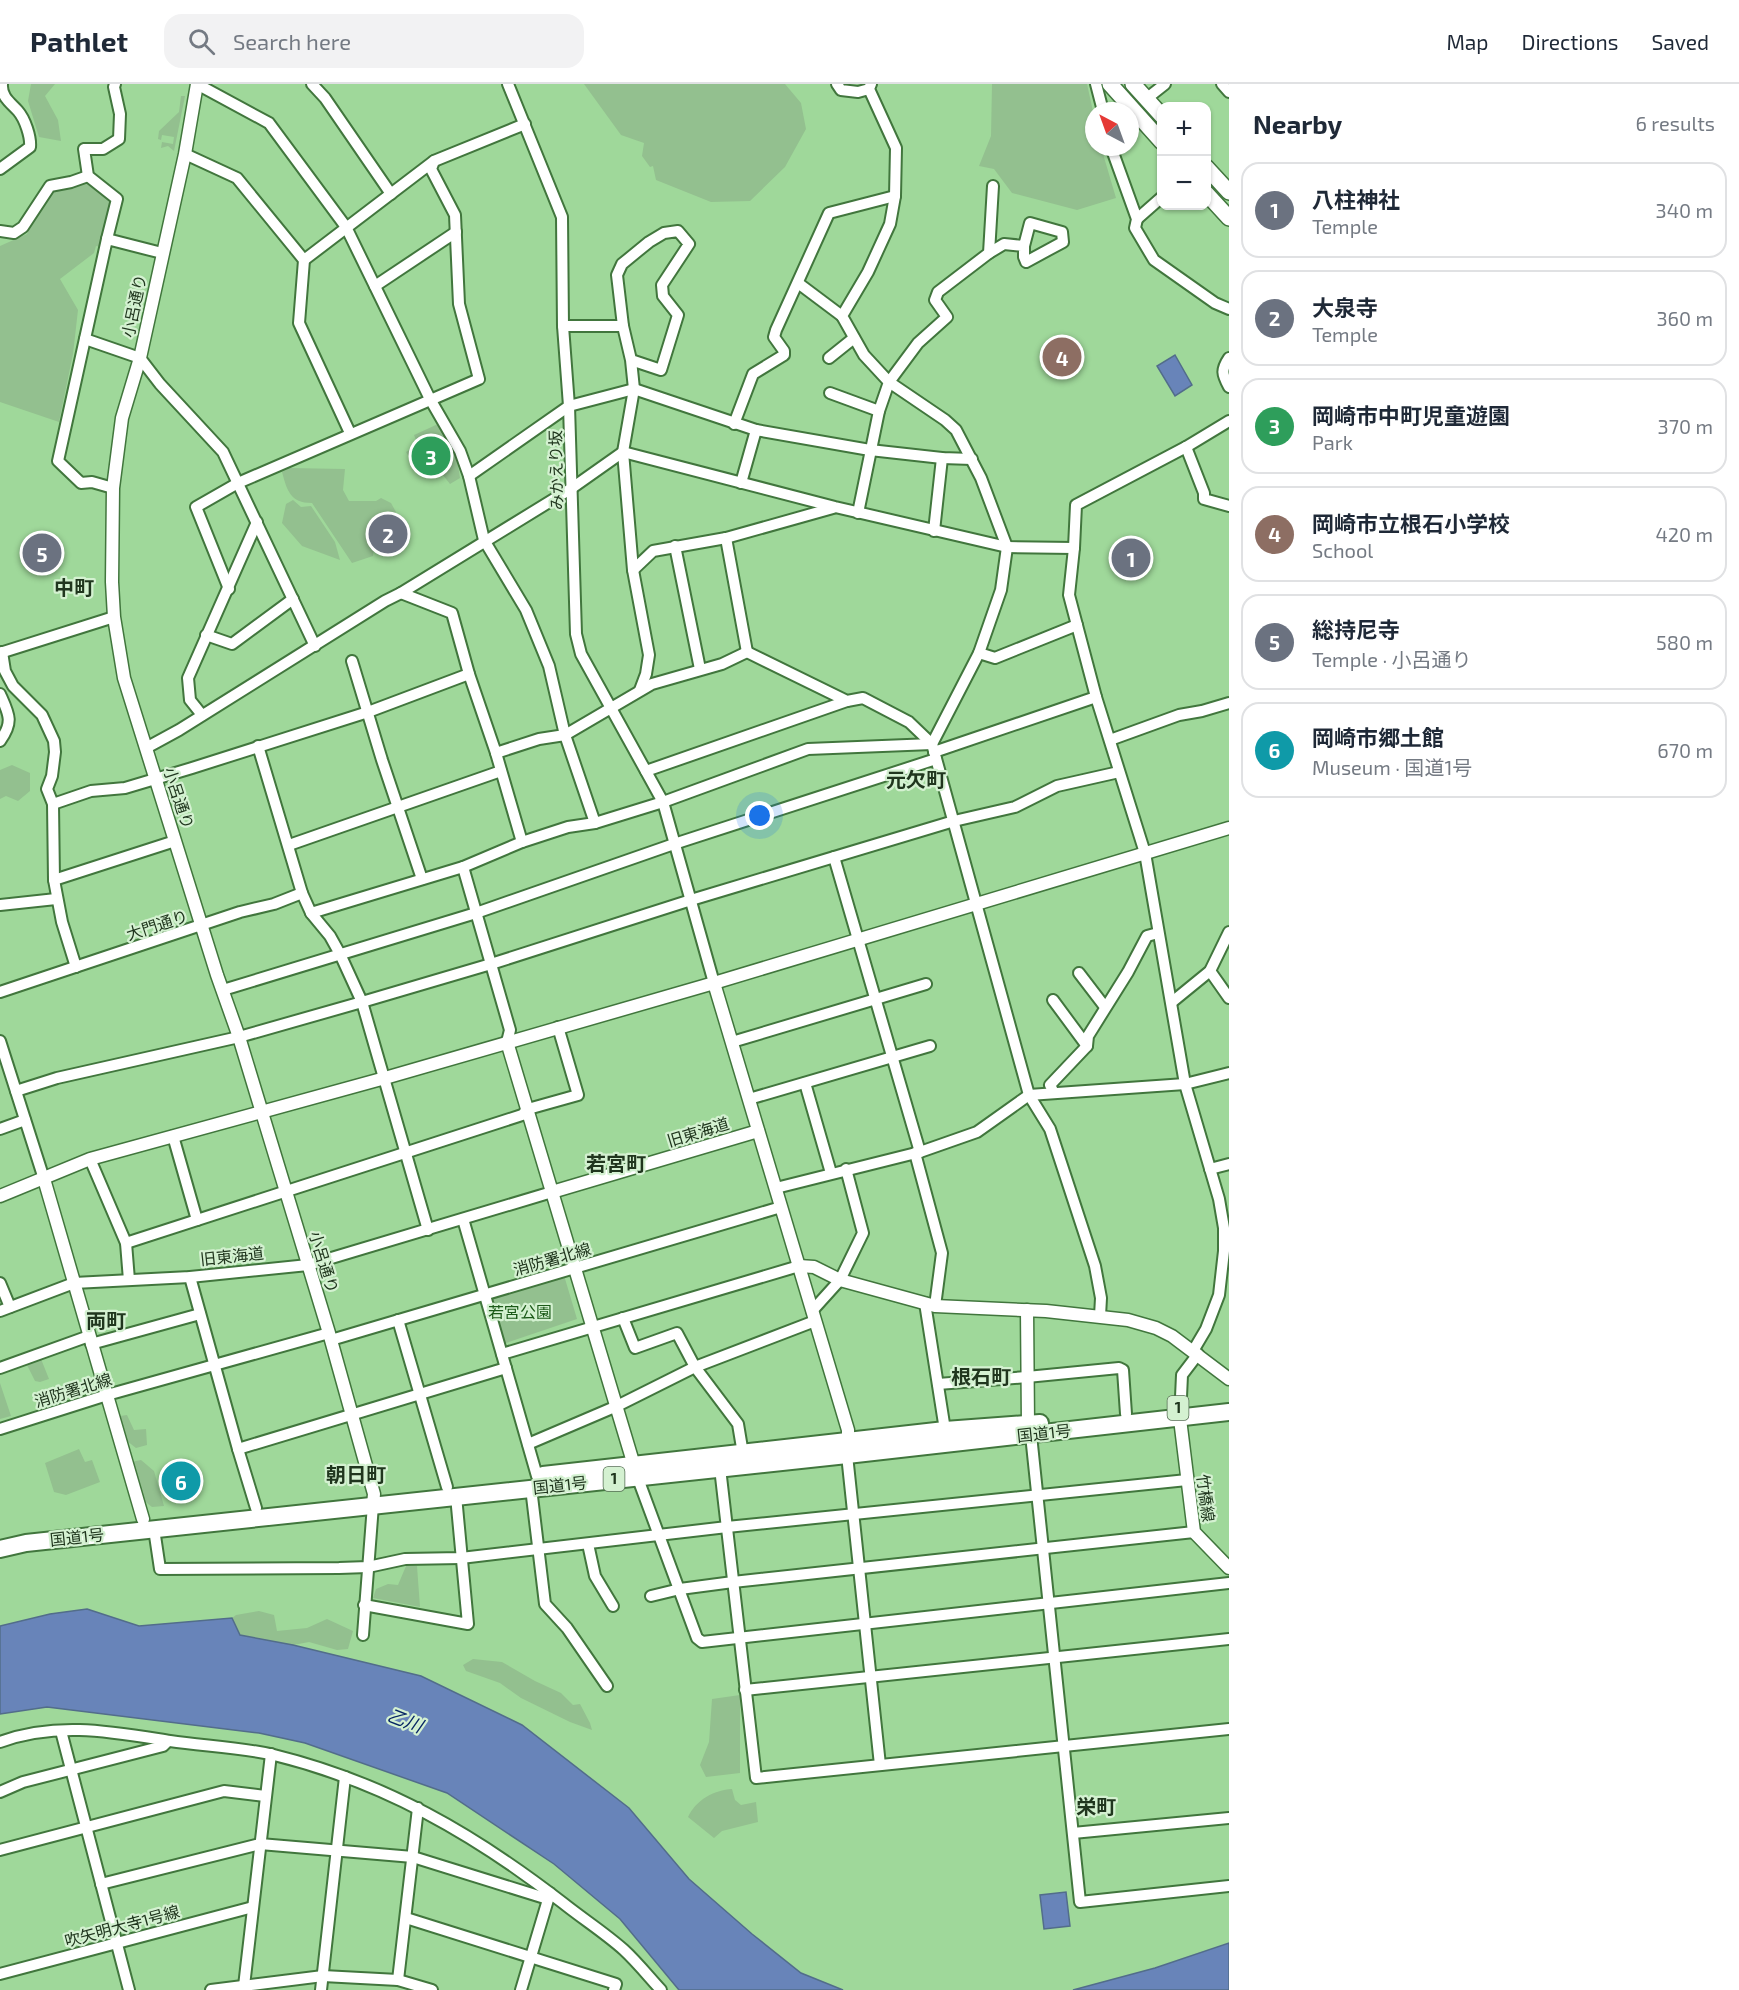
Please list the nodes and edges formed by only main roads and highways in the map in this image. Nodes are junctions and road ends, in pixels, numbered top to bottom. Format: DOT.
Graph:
graph roads {
  1 [pos="1110,84"];
  2 [pos="1133,84"];
  3 [pos="1157,111"];
  4 [pos="1157,137"];
  5 [pos="1211,172"];
  6 [pos="1229,192"];
  7 [pos="1211,198"];
  8 [pos="1229,218"];
  9 [pos="1229,1402"];
  10 [pos="1229,1412"];
  11 [pos="1181,1413"];
  12 [pos="1029,1429"];
  13 [pos="848,1448"];
  14 [pos="635,1470"];
  15 [pos="373,1500"];
  16 [pos="148,1524"];
  17 [pos="0,1538"];
  18 [pos="0,1549"];
  1 -- 4 [label="main road"];
  2 -- 3 [label="main road"];
  5 -- 6 [label="main road"];
  7 -- 8 [label="main road"];
  9 -- 11 [label="highway, 国道1号 / 1"];
  10 -- 11 [label="highway, 国道1号 / 1"];
  11 -- 12 [label="highway, 国道1号 / 1"];
  11 -- 12 [label="highway, 国道1号 / 1"];
  12 -- 13 [label="highway, 国道1号 / 1"];
  12 -- 13 [label="highway, 国道1号 / 1"];
  13 -- 14 [label="highway, 国道1号 / 1"];
  13 -- 14 [label="highway, 国道1号 / 1"];
  14 -- 15 [label="highway, 国道1号 / 1"];
  15 -- 16 [label="highway, 国道1号 / 1"];
  15 -- 16 [label="highway, 国道1号 / 1"];
  16 -- 17 [label="highway, 国道1号 / 1"];
  16 -- 18 [label="highway, 国道1号 / 1"];
}
